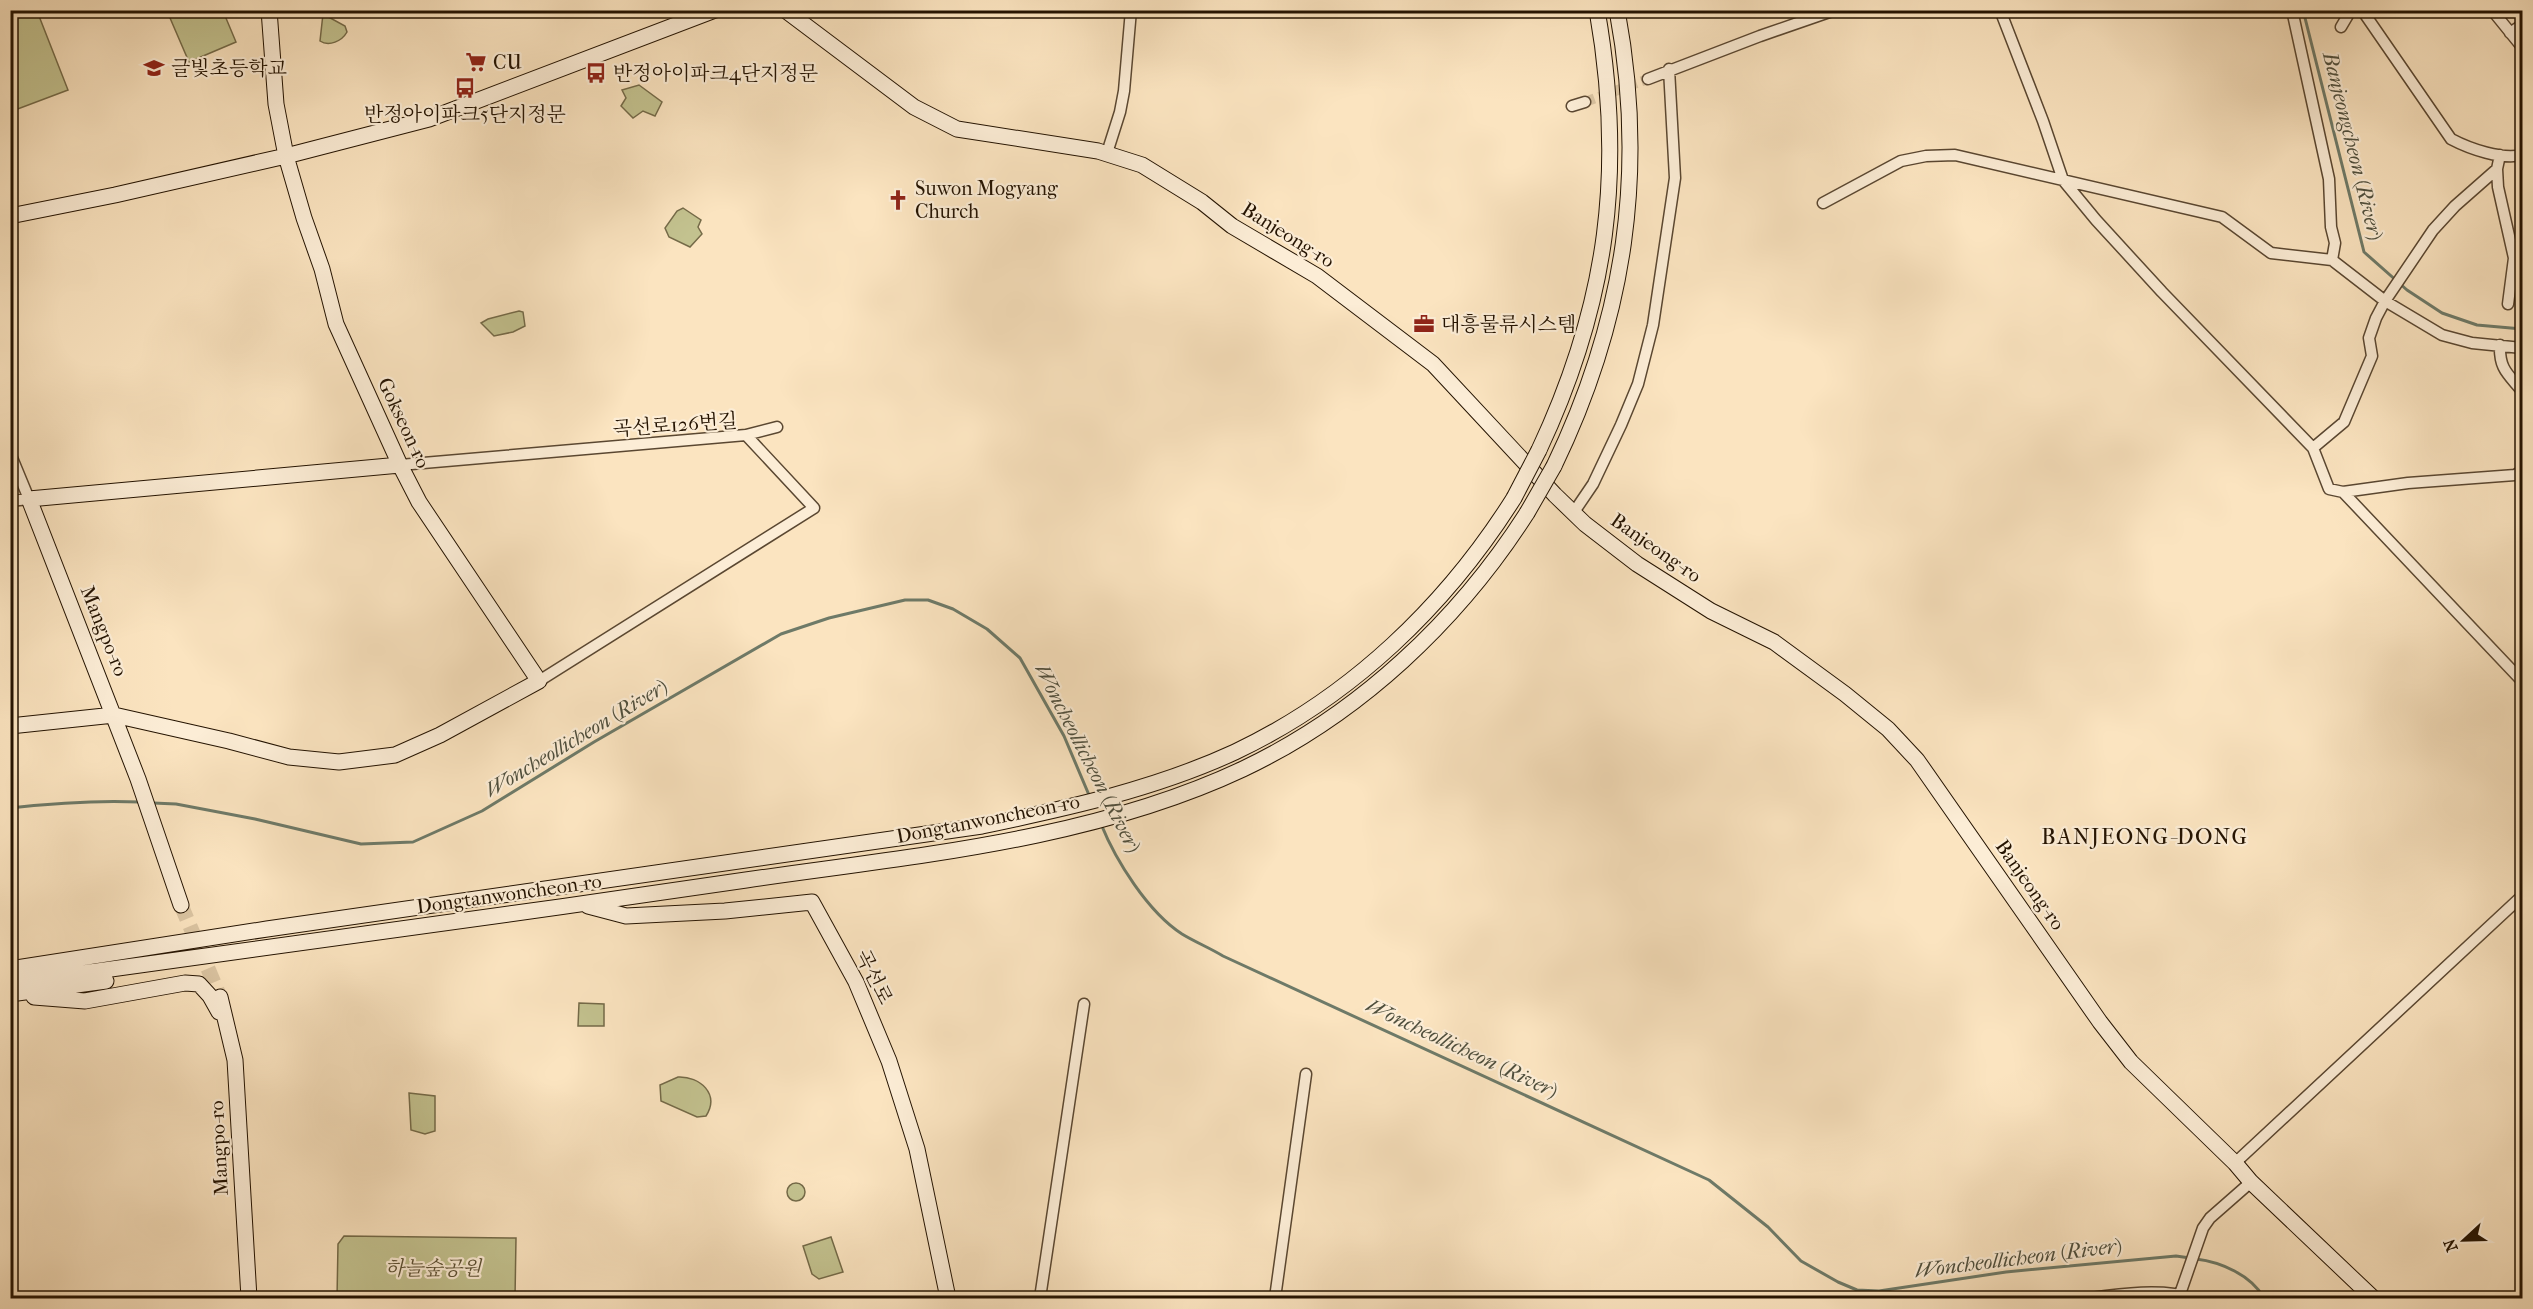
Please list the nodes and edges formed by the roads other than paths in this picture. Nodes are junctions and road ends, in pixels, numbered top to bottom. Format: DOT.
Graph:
graph roads {
  1 [pos="269,10"];
  2 [pos="715,10"];
  3 [pos="785,10"];
  4 [pos="1131,10"];
  5 [pos="1597,10"];
  6 [pos="1617,10"];
  7 [pos="1835,10"];
  8 [pos="2000,10"];
  9 [pos="2292,10"];
  10 [pos="2351,10"];
  11 [pos="2362,10"];
  12 [pos="2492,10"];
  13 [pos="2523,26"];
  14 [pos="2341,27"];
  15 [pos="2510,33"];
  16 [pos="2523,47"];
  17 [pos="1669,69"];
  18 [pos="1648,79"];
  19 [pos="1585,102"];
  20 [pos="1572,106"];
  21 [pos="1107,153"];
  22 [pos="2500,155"];
  23 [pos="286,156"];
  24 [pos="2521,156"];
  25 [pos="2497,169"];
  26 [pos="2063,180"];
  27 [pos="1823,203"];
  28 [pos="10,216"];
  29 [pos="2332,260"];
  30 [pos="2386,299"];
  31 [pos="2508,304"];
  32 [pos="2500,345"];
  33 [pos="2523,348"];
  34 [pos="2523,391"];
  35 [pos="777,427"];
  36 [pos="746,435"];
  37 [pos="2313,448"];
  38 [pos="10,453"];
  39 [pos="400,465"];
  40 [pos="2523,471"];
  41 [pos="2343,492"];
  42 [pos="29,499"];
  43 [pos="10,501"];
  44 [pos="1574,512"];
  45 [pos="538,681"];
  46 [pos="2523,681"];
  47 [pos="114,715"];
  48 [pos="10,726"];
  49 [pos="2523,896"];
  50 [pos="181,905"];
  51 [pos="581,905"];
  52 [pos="267,930"];
  53 [pos="270,948"];
  54 [pos="10,958"];
  55 [pos="10,969"];
  56 [pos="10,983"];
  57 [pos="10,995"];
  58 [pos="220,997"];
  59 [pos="1084,1004"];
  60 [pos="228,1029"];
  61 [pos="1306,1074"];
  62 [pos="2235,1163"];
  63 [pos="2251,1182"];
  64 [pos="2185,1296"];
  65 [pos="2091,1298"];
  66 [pos="249,1299"];
  67 [pos="948,1299"];
  68 [pos="1040,1299"];
  69 [pos="1275,1299"];
  70 [pos="2373,1299"];
  1 -- 23 [label="main road, Gokseon-ro"];
  2 -- 23 [label="main road"];
  3 -- 21 [label="main road, Banjeong-ro"];
  4 -- 21 [label="street"];
  5 -- 52 [label="main road, Dongtanwoncheon-ro, bridge"];
  6 -- 51 [label="main road, Dongtanwoncheon-ro, bridge"];
  7 -- 17 [label="street"];
  8 -- 26 [label="street"];
  9 -- 29 [label="street"];
  10 -- 14 [label="street"];
  11 -- 22 [label="street"];
  12 -- 15 [label="street"];
  13 -- 15 [label="street"];
  15 -- 16 [label="street"];
  17 -- 18 [label="street"];
  17 -- 44 [label="street"];
  19 -- 20 [label="street"];
  21 -- 44 [label="main road, Banjeong-ro"];
  22 -- 24 [label="street"];
  22 -- 25 [label="street"];
  23 -- 28 [label="main road"];
  23 -- 39 [label="main road, Gokseon-ro"];
  25 -- 30 [label="street"];
  25 -- 31 [label="street"];
  26 -- 27 [label="street"];
  26 -- 29 [label="street"];
  26 -- 37 [label="street"];
  29 -- 30 [label="street"];
  30 -- 32 [label="street"];
  30 -- 37 [label="street"];
  32 -- 33 [label="street"];
  32 -- 34 [label="street"];
  35 -- 36 [label="street"];
  36 -- 39 [label="street, 곡선로126번길"];
  36 -- 45 [label="street, 곡선로126번길"];
  37 -- 41 [label="street"];
  38 -- 42 [label="street"];
  39 -- 42 [label="main road"];
  39 -- 45 [label="main road, Gokseon-ro"];
  40 -- 41 [label="street"];
  41 -- 46 [label="street"];
  42 -- 43 [label="street"];
  42 -- 47 [label="main road, Mangpo-ro"];
  44 -- 62 [label="main road, Banjeong-ro"];
  45 -- 47 [label="main road"];
  47 -- 48 [label="main road"];
  47 -- 50 [label="main road, Mangpo-ro"];
  49 -- 62 [label="street"];
  51 -- 53 [label="main road, Dongtanwoncheon-ro"];
  51 -- 67 [label="main road, 곡선로"];
  52 -- 54 [label="main road"];
  52 -- 55 [label="main road, Dongtanwoncheon-ro"];
  53 -- 56 [label="main road, Dongtanwoncheon-ro"];
  53 -- 57 [label="main road"];
  57 -- 60 [label="main road"];
  58 -- 60 [label="main road, Mangpo-ro"];
  59 -- 68 [label="street"];
  60 -- 66 [label="main road, Mangpo-ro"];
  61 -- 69 [label="street"];
  62 -- 63 [label="main road, Banjeong-ro"];
  63 -- 64 [label="street"];
  63 -- 70 [label="main road, Banjeong-ro"];
  64 -- 65 [label="street"];
}
